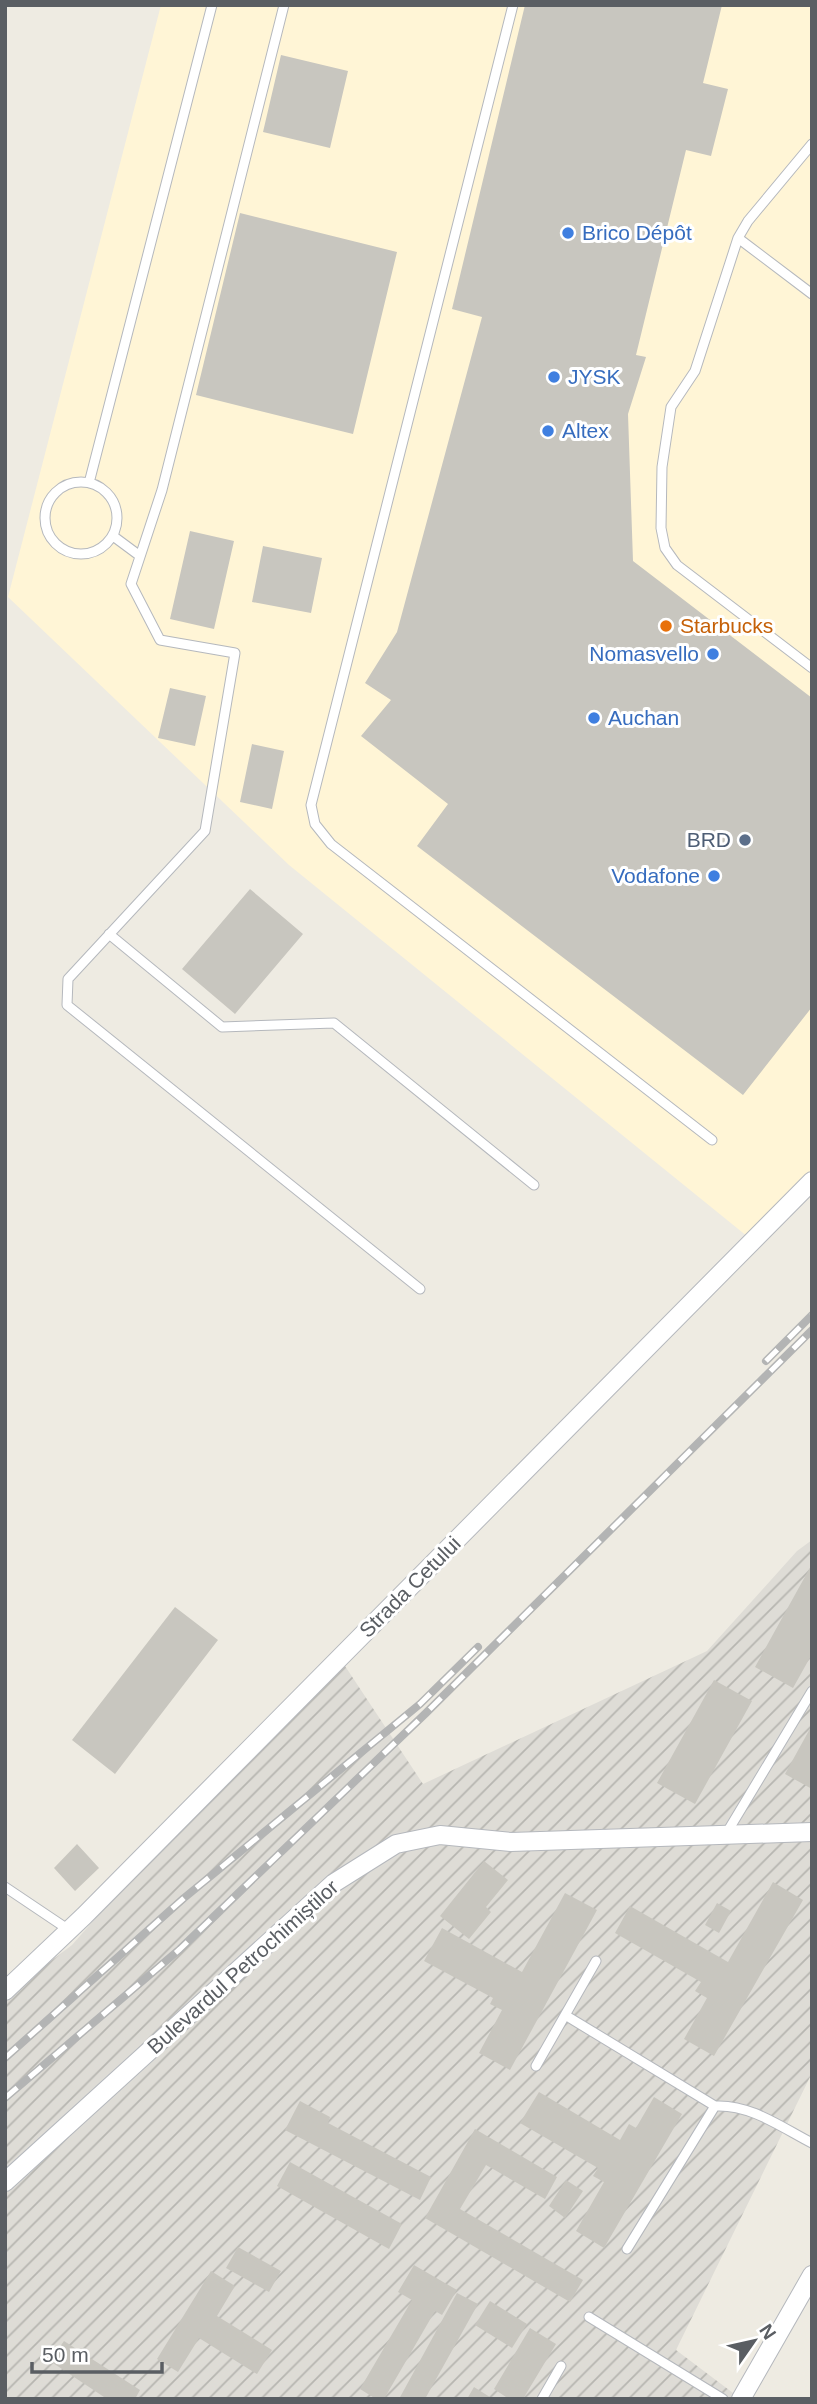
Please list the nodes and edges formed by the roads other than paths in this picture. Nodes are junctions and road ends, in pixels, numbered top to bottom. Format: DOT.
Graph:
graph roads {
  1 [pos="212,5"];
  2 [pos="284,5"];
  3 [pos="513,5"];
  4 [pos="812,144"];
  5 [pos="738,238"];
  6 [pos="812,294"];
  7 [pos="89,483"];
  8 [pos="113,536"];
  9 [pos="140,556"];
  10 [pos="812,668"];
  11 [pos="109,934"];
  12 [pos="712,1140"];
  13 [pos="812,1181"];
  14 [pos="534,1185"];
  15 [pos="420,1289"];
  16 [pos="812,1691"];
  17 [pos="812,1832"];
  18 [pos="726,1835"];
  19 [pos="5,1887"];
  20 [pos="69,1930"];
  21 [pos="596,1961"];
  22 [pos="5,1991"];
  23 [pos="565,2015"];
  24 [pos="536,2066"];
  25 [pos="715,2106"];
  26 [pos="812,2143"];
  27 [pos="5,2182"];
  28 [pos="626,2249"];
  29 [pos="812,2275"];
  30 [pos="589,2317"];
  31 [pos="561,2366"];
  32 [pos="542,2399"];
  33 [pos="723,2399"];
  34 [pos="741,2399"];
  1 -- 7 [label="lane"];
  2 -- 9 [label="lane"];
  3 -- 12 [label="lane"];
  4 -- 5 [label="lane"];
  5 -- 6 [label="lane"];
  5 -- 10 [label="lane"];
  7 -- 8 [label="lane"];
  7 -- 8 [label="lane"];
  8 -- 9 [label="lane"];
  9 -- 11 [label="lane"];
  11 -- 14 [label="lane"];
  11 -- 15 [label="lane"];
  13 -- 20 [label="street, Strada Cetului"];
  16 -- 18 [label="lane"];
  17 -- 18 [label="street, Bulevardul Petrochimiștilor"];
  18 -- 27 [label="street, Bulevardul Petrochimiștilor"];
  19 -- 20 [label="lane"];
  20 -- 22 [label="street, Strada Cetului"];
  21 -- 23 [label="lane"];
  23 -- 24 [label="lane"];
  23 -- 25 [label="lane"];
  25 -- 26 [label="lane"];
  25 -- 28 [label="lane"];
  29 -- 34 [label="street"];
  30 -- 33 [label="lane"];
  31 -- 32 [label="lane"];
}
